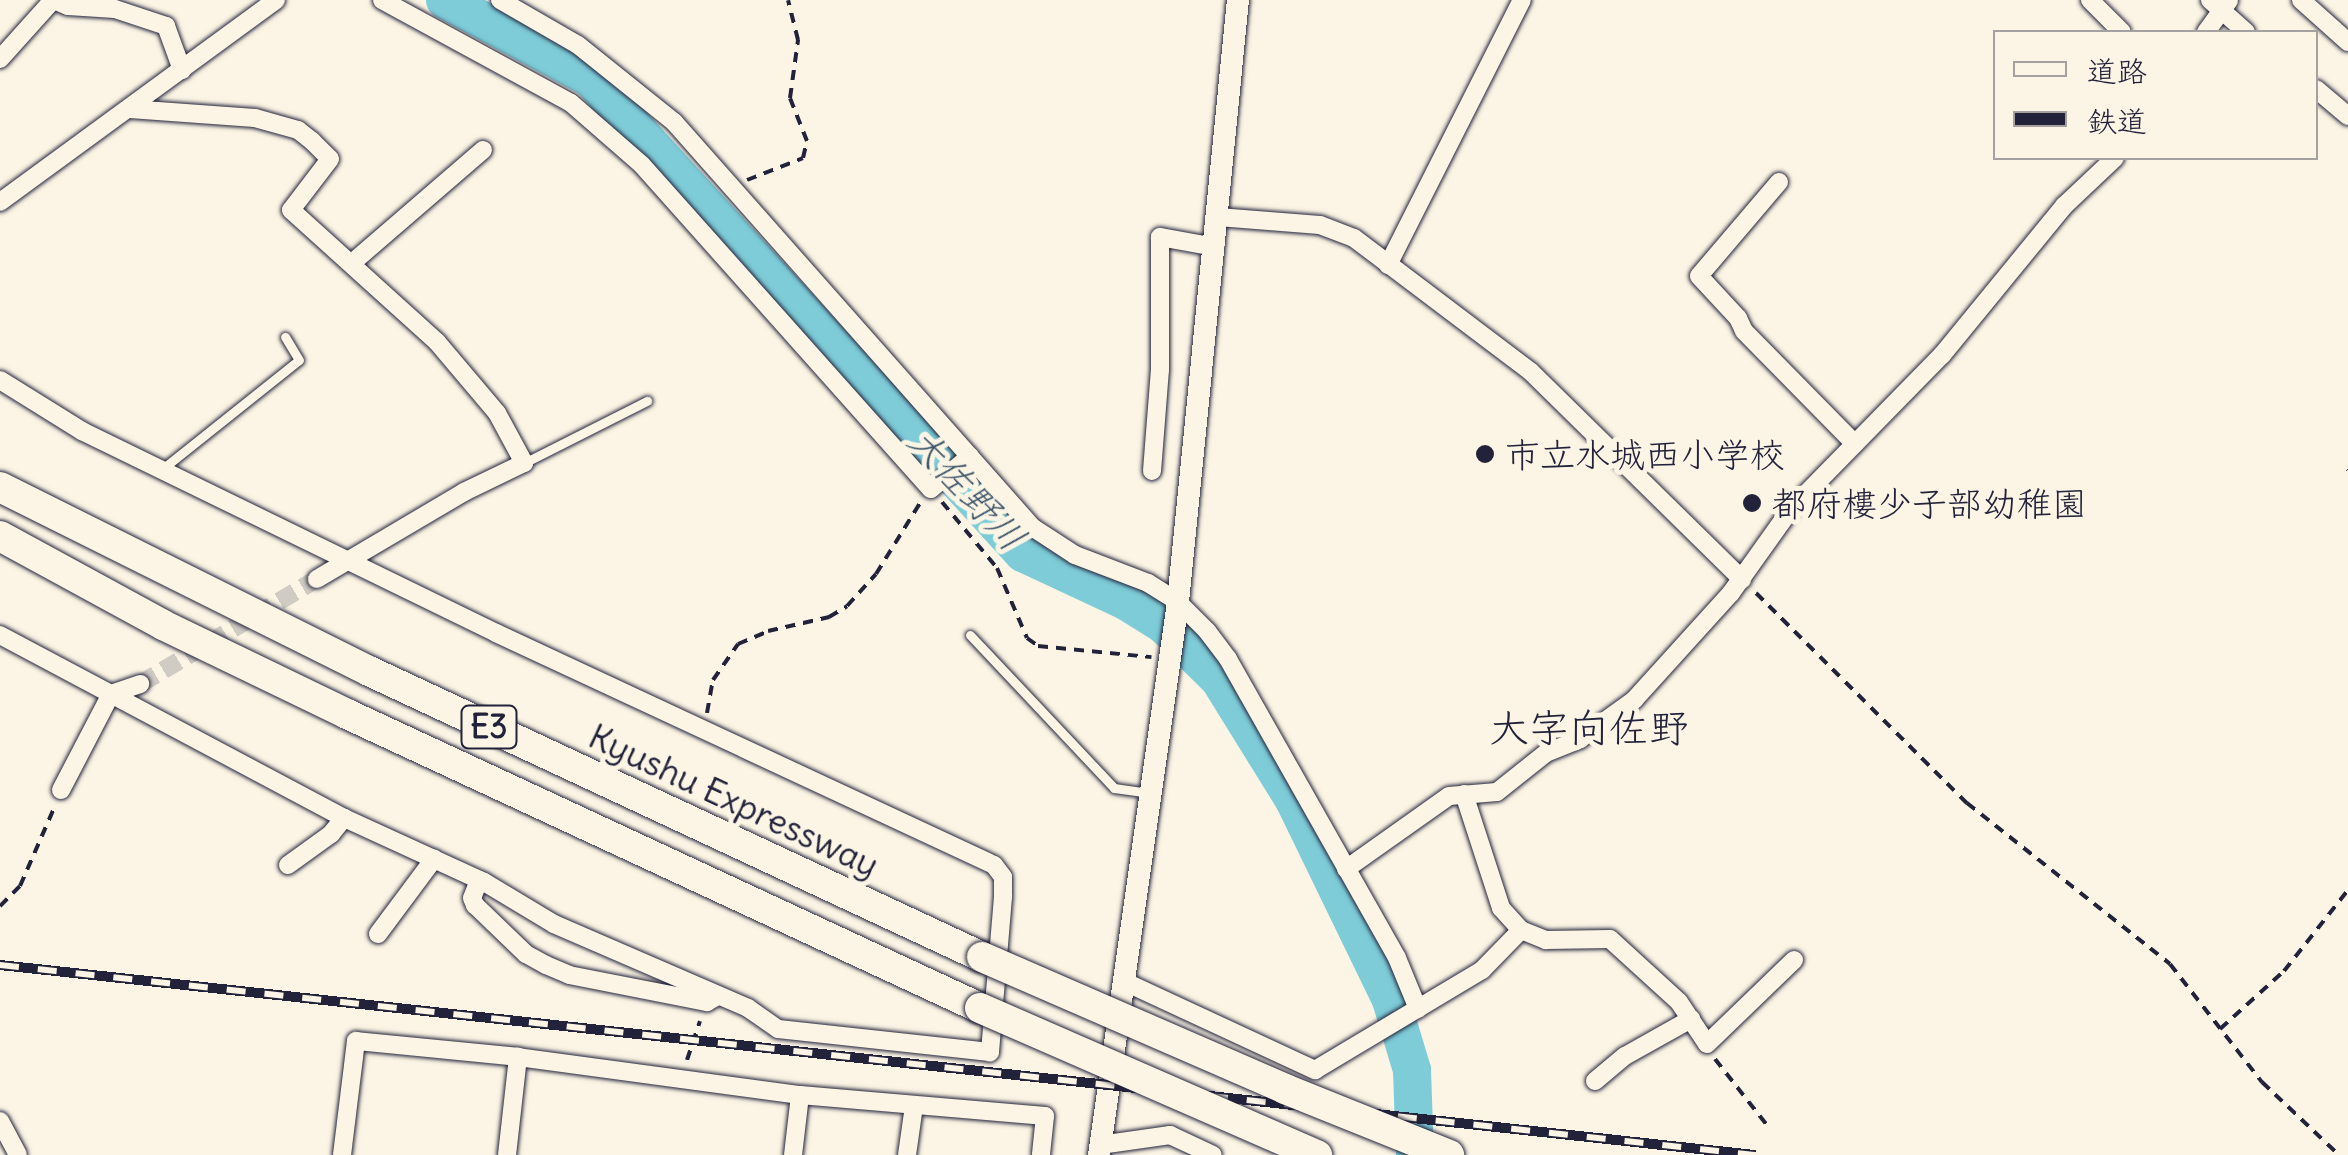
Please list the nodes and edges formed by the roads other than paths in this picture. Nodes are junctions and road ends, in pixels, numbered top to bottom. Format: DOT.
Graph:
graph roads {
  1 [pos="54,0"];
  2 [pos="276,0"];
  3 [pos="382,0"];
  4 [pos="500,0"];
  5 [pos="1238,0"];
  6 [pos="1522,0"];
  7 [pos="2090,0"];
  8 [pos="2301,0"];
  9 [pos="2220,4"];
  10 [pos="2120,30"];
  11 [pos="2207,30"];
  12 [pos="2244,30"];
  13 [pos="2348,42"];
  14 [pos="0,58"];
  15 [pos="182,70"];
  16 [pos="2318,91"];
  17 [pos="130,108"];
  18 [pos="2348,116"];
  19 [pos="483,150"];
  20 [pos="2113,160"];
  21 [pos="1779,182"];
  22 [pos="0,202"];
  23 [pos="1218,217"];
  24 [pos="1215,247"];
  25 [pos="352,262"];
  26 [pos="1388,266"];
  27 [pos="285,337"];
  28 [pos="0,380"];
  29 [pos="646,401"];
  30 [pos="1855,444"];
  31 [pos="970,456"];
  32 [pos="524,463"];
  33 [pos="162,470"];
  34 [pos="1152,471"];
  35 [pos="0,487"];
  36 [pos="0,536"];
  37 [pos="347,560"];
  38 [pos="317,578"];
  39 [pos="1742,579"];
  40 [pos="1178,602"];
  41 [pos="0,635"];
  42 [pos="970,636"];
  43 [pos="140,684"];
  44 [pos="112,694"];
  45 [pos="61,790"];
  46 [pos="1152,793"];
  47 [pos="1464,794"];
  48 [pos="344,818"];
  49 [pos="434,860"];
  50 [pos="288,865"];
  51 [pos="1346,869"];
  52 [pos="479,880"];
  53 [pos="1521,930"];
  54 [pos="378,934"];
  55 [pos="1794,960"];
  56 [pos="1123,981"];
  57 [pos="713,999"];
  58 [pos="1418,1010"];
  59 [pos="1691,1019"];
  60 [pos="518,1057"];
  61 [pos="1595,1081"];
  62 [pos="800,1095"];
  63 [pos="914,1106"];
  64 [pos="0,1120"];
  65 [pos="1100,1150"];
  66 [pos="18,1155"];
  67 [pos="342,1155"];
  68 [pos="507,1155"];
  69 [pos="793,1155"];
  70 [pos="907,1155"];
  71 [pos="1042,1155"];
  72 [pos="1212,1155"];
  73 [pos="1317,1155"];
  74 [pos="1449,1155"];
  1 -- 14 [label="street"];
  1 -- 15 [label="street"];
  2 -- 15 [label="street"];
  3 -- 31 [label="street"];
  4 -- 31 [label="street"];
  5 -- 23 [label="street"];
  6 -- 26 [label="street"];
  7 -- 10 [label="street"];
  8 -- 13 [label="street"];
  9 -- 11 [label="street"];
  9 -- 12 [label="street"];
  15 -- 17 [label="street"];
  16 -- 18 [label="street"];
  17 -- 22 [label="street"];
  17 -- 25 [label="street"];
  19 -- 25 [label="street"];
  20 -- 30 [label="street"];
  21 -- 30 [label="street"];
  23 -- 24 [label="street"];
  23 -- 26 [label="street"];
  24 -- 34 [label="street"];
  24 -- 40 [label="street"];
  25 -- 32 [label="street"];
  26 -- 39 [label="street"];
  27 -- 33 [label="lane"];
  28 -- 33 [label="street"];
  29 -- 32 [label="lane"];
  30 -- 39 [label="street"];
  31 -- 40 [label="street"];
  32 -- 37 [label="street"];
  33 -- 37 [label="street"];
  35 -- 74 [label="highway, Kyushu Expressway / E3, bridge"];
  36 -- 73 [label="highway, E3, bridge"];
  37 -- 38 [label="street"];
  37 -- 57 [label="street"];
  39 -- 47 [label="street"];
  40 -- 46 [label="street"];
  40 -- 51 [label="street"];
  41 -- 44 [label="street"];
  42 -- 46 [label="lane"];
  43 -- 44 [label="street"];
  44 -- 45 [label="street"];
  44 -- 48 [label="street"];
  46 -- 56 [label="street"];
  47 -- 51 [label="street"];
  47 -- 53 [label="street"];
  48 -- 49 [label="street"];
  48 -- 50 [label="street"];
  49 -- 52 [label="street"];
  49 -- 54 [label="street"];
  51 -- 58 [label="street"];
  52 -- 57 [label="street"];
  52 -- 57 [label="street"];
  53 -- 58 [label="street"];
  53 -- 59 [label="street"];
  55 -- 59 [label="street"];
  56 -- 58 [label="street"];
  56 -- 65 [label="street"];
  59 -- 61 [label="street"];
  60 -- 62 [label="street"];
  60 -- 67 [label="street"];
  60 -- 68 [label="street"];
  62 -- 63 [label="street"];
  62 -- 69 [label="street"];
  63 -- 70 [label="street"];
  63 -- 71 [label="street"];
  64 -- 66 [label="street"];
  65 -- 72 [label="street"];
}
